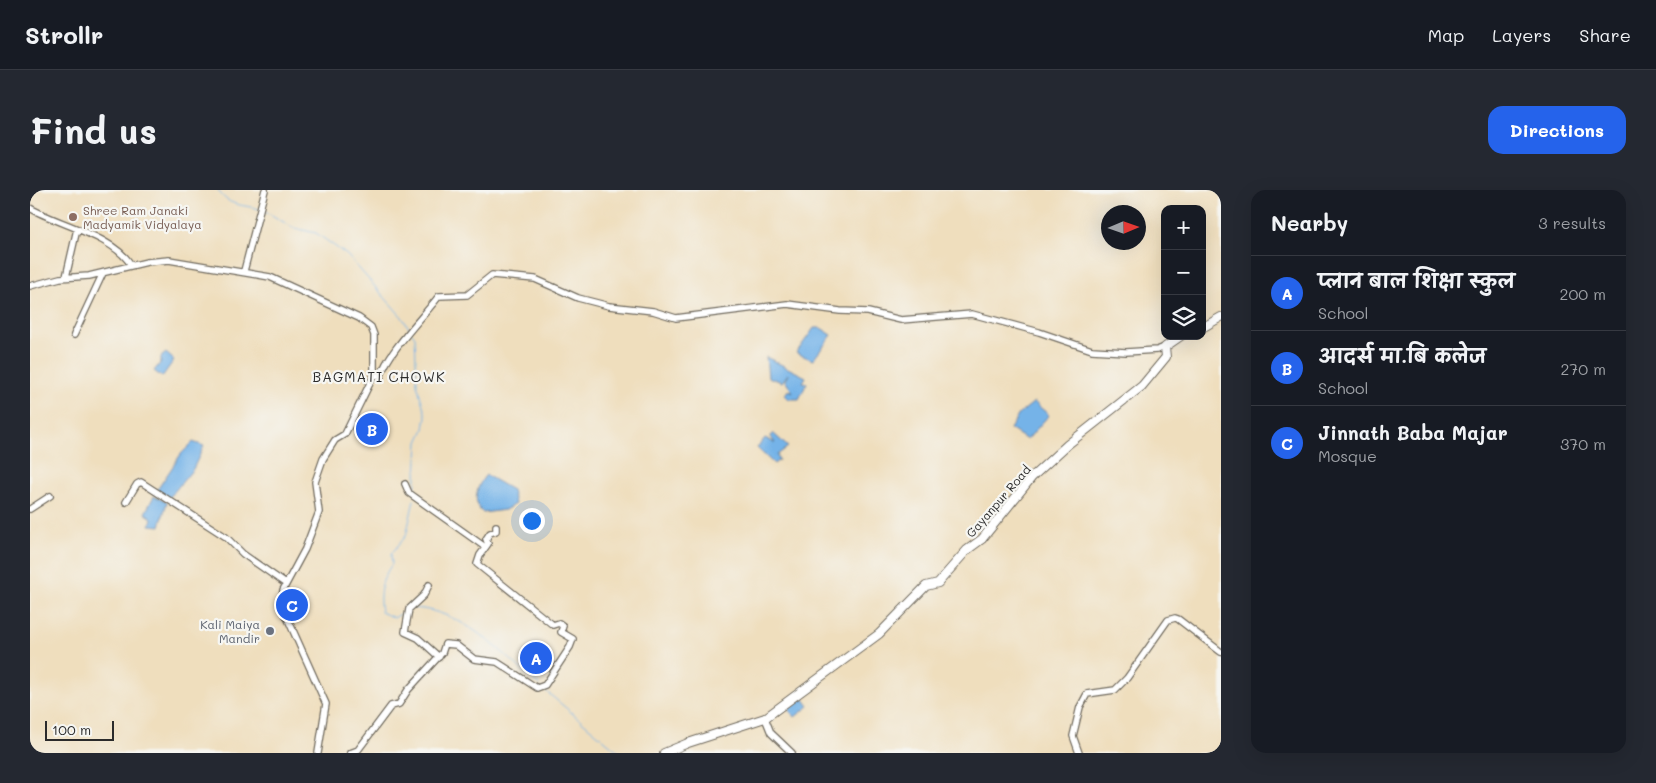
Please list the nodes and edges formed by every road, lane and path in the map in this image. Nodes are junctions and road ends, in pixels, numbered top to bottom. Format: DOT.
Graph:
graph roads {
  1 [pos="265,190"];
  2 [pos="30,208"];
  3 [pos="77,229"];
  4 [pos="131,265"];
  5 [pos="244,271"];
  6 [pos="103,272"];
  7 [pos="66,277"];
  8 [pos="30,286"];
  9 [pos="1221,317"];
  10 [pos="1206,326"];
  11 [pos="74,335"];
  12 [pos="1175,340"];
  13 [pos="1165,347"];
  14 [pos="374,375"];
  15 [pos="405,484"];
  16 [pos="50,496"];
  17 [pos="126,502"];
  18 [pos="30,508"];
  19 [pos="496,526"];
  20 [pos="485,547"];
  21 [pos="286,584"];
  22 [pos="429,585"];
  23 [pos="1221,652"];
  24 [pos="439,657"];
  25 [pos="766,718"];
  26 [pos="318,753"];
  27 [pos="350,753"];
  28 [pos="664,753"];
  29 [pos="792,753"];
  30 [pos="1079,753"];
  1 -- 5 [label="street"];
  2 -- 3 [label="street"];
  3 -- 4 [label="street"];
  3 -- 7 [label="street"];
  4 -- 5 [label="street"];
  4 -- 6 [label="street"];
  5 -- 14 [label="street"];
  6 -- 7 [label="street"];
  6 -- 11 [label="street"];
  7 -- 8 [label="street"];
  9 -- 10 [label="street"];
  12 -- 13 [label="street"];
  13 -- 14 [label="street"];
  13 -- 25 [label="street, Gayanpur Road"];
  14 -- 21 [label="street"];
  15 -- 20 [label="street"];
  16 -- 18 [label="street"];
  17 -- 21 [label="street"];
  19 -- 20 [label="street"];
  20 -- 24 [label="street"];
  21 -- 26 [label="street"];
  22 -- 24 [label="street"];
  23 -- 30 [label="street"];
  24 -- 27 [label="street"];
  25 -- 28 [label="street, Gayanpur Road"];
  25 -- 29 [label="street"];
}
